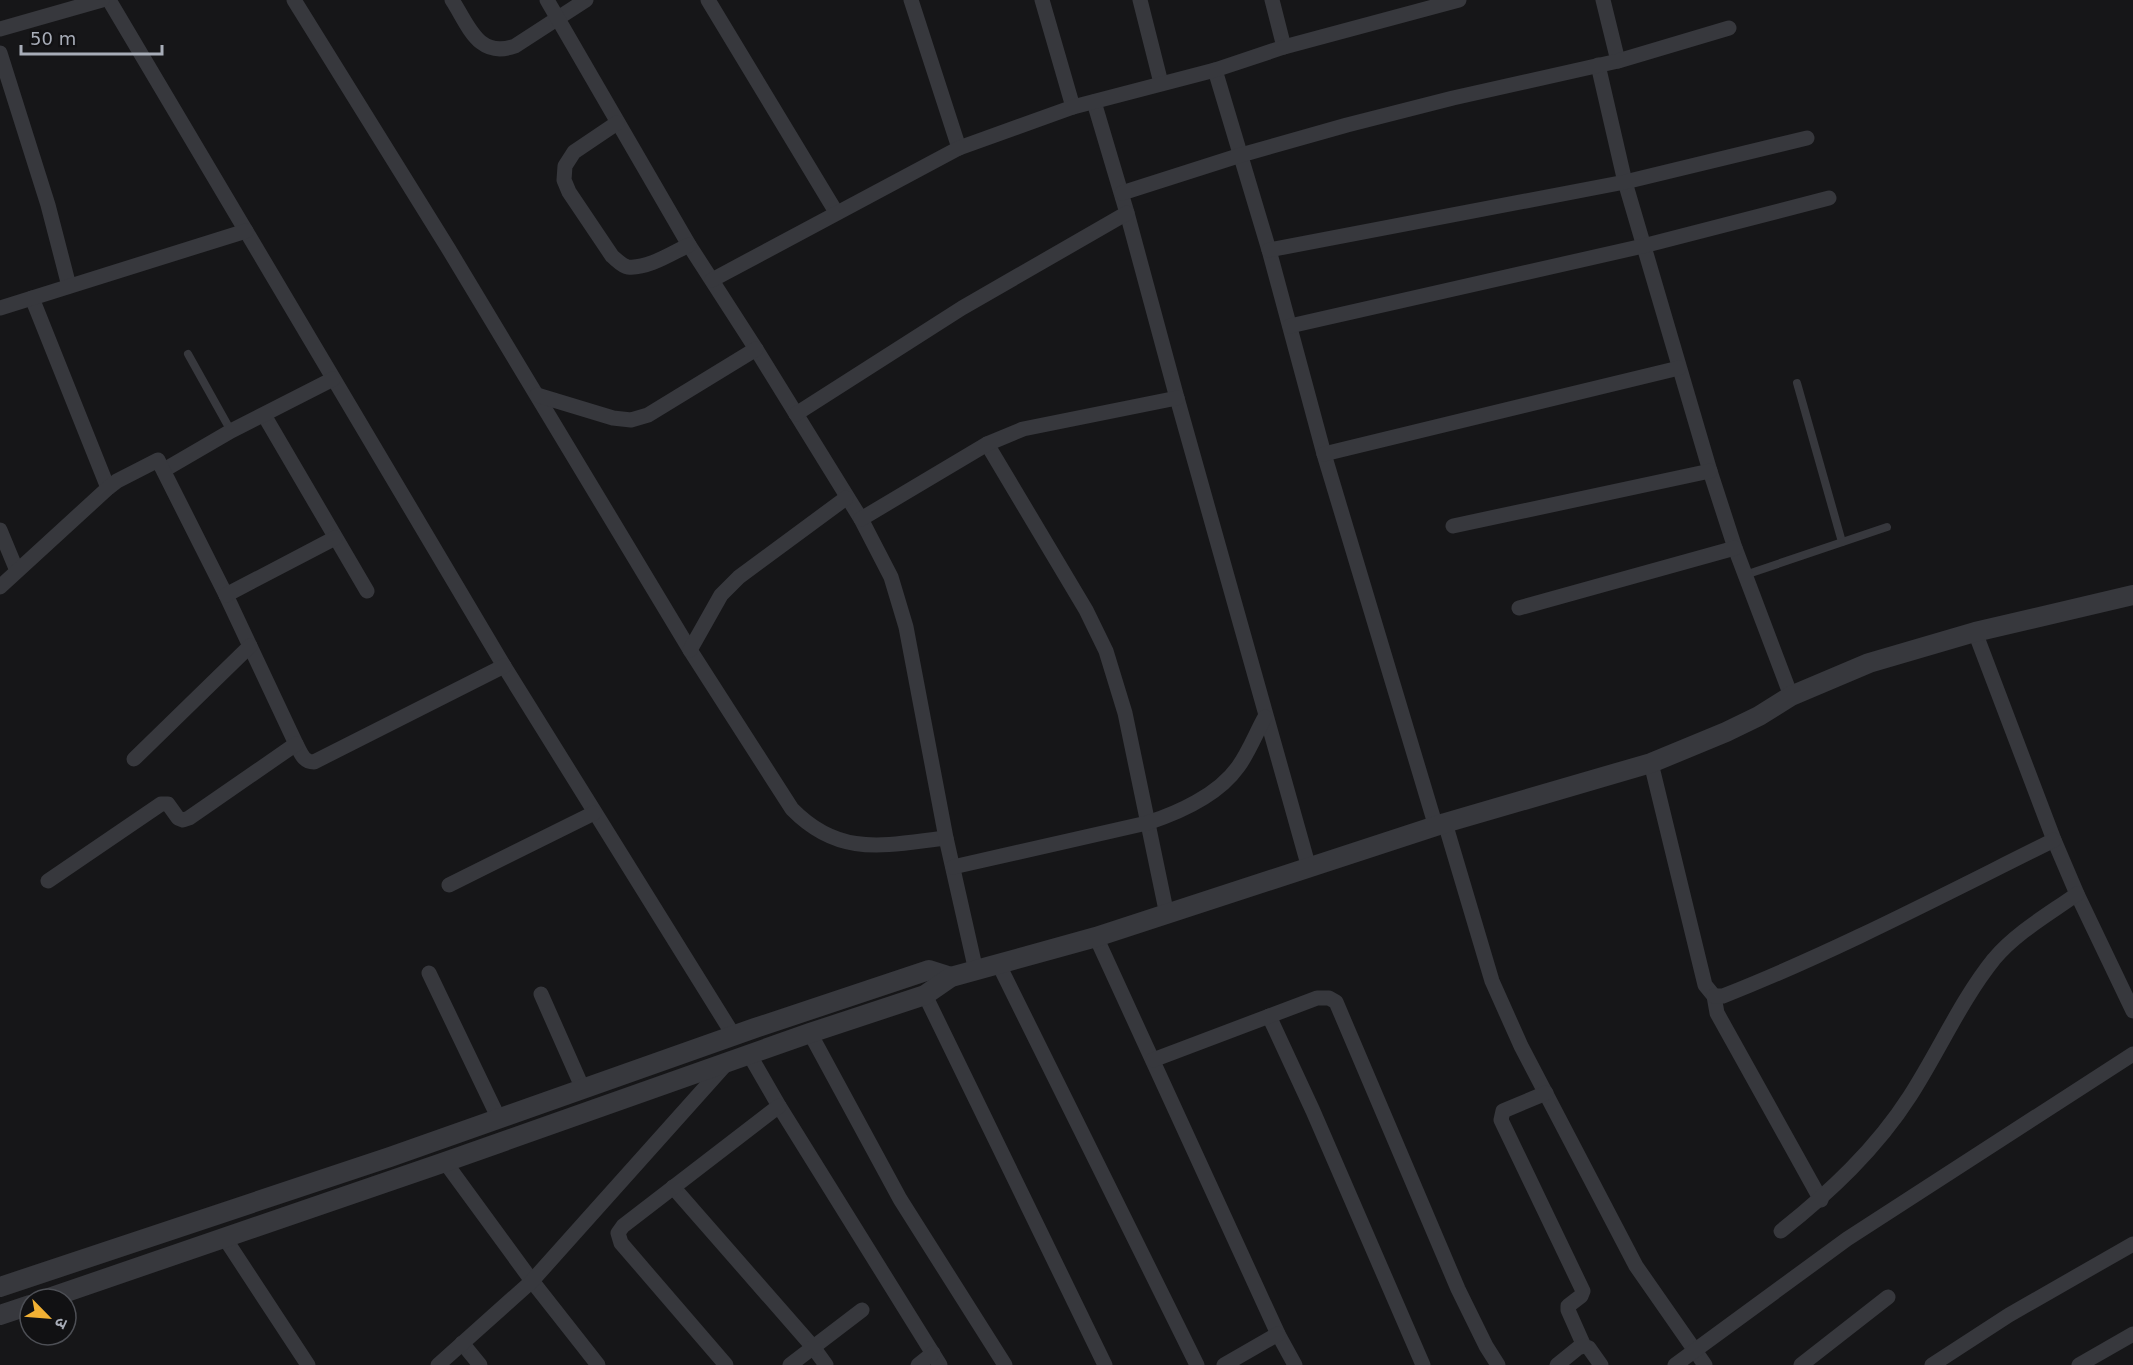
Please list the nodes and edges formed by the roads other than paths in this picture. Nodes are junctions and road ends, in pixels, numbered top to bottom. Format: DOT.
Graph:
graph roads {
  1 [pos="102,0"];
  2 [pos="110,0"];
  3 [pos="294,0"];
  4 [pos="452,0"];
  5 [pos="547,0"];
  6 [pos="586,0"];
  7 [pos="708,0"];
  8 [pos="911,0"];
  9 [pos="1042,0"];
  10 [pos="1140,0"];
  11 [pos="1272,0"];
  12 [pos="1459,0"];
  13 [pos="1603,0"];
  14 [pos="1417,5"];
  15 [pos="557,18"];
  16 [pos="1729,28"];
  17 [pos="0,29"];
  18 [pos="1284,47"];
  19 [pos="0,52"];
  20 [pos="1617,61"];
  21 [pos="1598,65"];
  22 [pos="1215,70"];
  23 [pos="1161,83"];
  24 [pos="1094,102"];
  25 [pos="1073,107"];
  26 [pos="617,123"];
  27 [pos="1807,138"];
  28 [pos="959,148"];
  29 [pos="1241,155"];
  30 [pos="1625,182"];
  31 [pos="1122,193"];
  32 [pos="1829,198"];
  33 [pos="836,212"];
  34 [pos="1128,213"];
  35 [pos="246,231"];
  36 [pos="689,245"];
  37 [pos="1643,246"];
  38 [pos="1269,250"];
  39 [pos="712,280"];
  40 [pos="69,286"];
  41 [pos="32,298"];
  42 [pos="0,308"];
  43 [pos="1290,326"];
  44 [pos="756,349"];
  45 [pos="188,354"];
  46 [pos="1679,368"];
  47 [pos="333,379"];
  48 [pos="1797,383"];
  49 [pos="537,395"];
  50 [pos="1177,398"];
  51 [pos="796,414"];
  52 [pos="264,415"];
  53 [pos="231,430"];
  54 [pos="987,444"];
  55 [pos="1324,454"];
  56 [pos="164,470"];
  57 [pos="1710,471"];
  58 [pos="108,488"];
  59 [pos="846,498"];
  60 [pos="861,519"];
  61 [pos="1453,526"];
  62 [pos="1887,527"];
  63 [pos="0,530"];
  64 [pos="335,538"];
  65 [pos="1842,542"];
  66 [pos="1735,548"];
  67 [pos="17,571"];
  68 [pos="1745,575"];
  69 [pos="0,587"];
  70 [pos="367,591"];
  71 [pos="226,595"];
  72 [pos="2133,595"];
  73 [pos="1519,608"];
  74 [pos="1975,632"];
  75 [pos="250,646"];
  76 [pos="690,650"];
  77 [pos="504,666"];
  78 [pos="1791,696"];
  79 [pos="1265,717"];
  80 [pos="296,744"];
  81 [pos="134,759"];
  82 [pos="1651,763"];
  83 [pos="594,813"];
  84 [pos="1147,823"];
  85 [pos="1440,825"];
  86 [pos="946,838"];
  87 [pos="2054,840"];
  88 [pos="953,867"];
  89 [pos="1309,868"];
  90 [pos="48,881"];
  91 [pos="449,885"];
  92 [pos="2077,894"];
  93 [pos="1167,915"];
  94 [pos="1096,937"];
  95 [pos="999,965"];
  96 [pos="976,971"];
  97 [pos="429,973"];
  98 [pos="951,977"];
  99 [pos="541,994"];
  100 [pos="925,995"];
  101 [pos="1714,996"];
  102 [pos="2133,1011"];
  103 [pos="1269,1016"];
  104 [pos="810,1033"];
  105 [pos="734,1036"];
  106 [pos="2133,1053"];
  107 [pos="749,1054"];
  108 [pos="1153,1060"];
  109 [pos="727,1063"];
  110 [pos="583,1089"];
  111 [pos="1545,1093"];
  112 [pos="778,1106"];
  113 [pos="499,1119"];
  114 [pos="445,1162"];
  115 [pos="673,1187"];
  116 [pos="1821,1200"];
  117 [pos="1781,1231"];
  118 [pos="224,1237"];
  119 [pos="2133,1244"];
  120 [pos="532,1281"];
  121 [pos="0,1287"];
  122 [pos="78,1288"];
  123 [pos="1888,1298"];
  124 [pos="18,1309"];
  125 [pos="862,1310"];
  126 [pos="0,1316"];
  127 [pos="1278,1334"];
  128 [pos="2133,1334"];
  129 [pos="462,1343"];
  130 [pos="1584,1346"];
  131 [pos="813,1347"];
  132 [pos="1694,1350"];
  133 [pos="937,1359"];
  134 [pos="308,1365"];
  135 [pos="438,1365"];
  136 [pos="480,1365"];
  137 [pos="598,1365"];
  138 [pos="726,1365"];
  139 [pos="790,1365"];
  140 [pos="826,1365"];
  141 [pos="918,1365"];
  142 [pos="1005,1365"];
  143 [pos="1106,1365"];
  144 [pos="1197,1365"];
  145 [pos="1224,1365"];
  146 [pos="1295,1365"];
  147 [pos="1423,1365"];
  148 [pos="1498,1365"];
  149 [pos="1557,1365"];
  150 [pos="1601,1365"];
  151 [pos="1675,1365"];
  152 [pos="1705,1365"];
  153 [pos="1801,1365"];
  154 [pos="1932,1365"];
  155 [pos="2079,1365"];
  1 -- 17 [label="street"];
  2 -- 35 [label="street"];
  3 -- 49 [label="street"];
  4 -- 15 [label="street"];
  5 -- 15 [label="street"];
  6 -- 15 [label="street"];
  7 -- 33 [label="street"];
  8 -- 28 [label="street"];
  9 -- 25 [label="street"];
  10 -- 23 [label="street"];
  11 -- 18 [label="street"];
  12 -- 14 [label="street"];
  13 -- 20 [label="street"];
  14 -- 18 [label="street"];
  15 -- 26 [label="street"];
  16 -- 20 [label="street"];
  18 -- 22 [label="street"];
  19 -- 40 [label="street"];
  20 -- 21 [label="street"];
  21 -- 29 [label="street"];
  21 -- 30 [label="street"];
  22 -- 23 [label="street"];
  22 -- 29 [label="street"];
  23 -- 24 [label="street"];
  24 -- 25 [label="street"];
  24 -- 31 [label="street"];
  25 -- 28 [label="street"];
  26 -- 36 [label="street"];
  26 -- 36 [label="street"];
  27 -- 30 [label="street"];
  28 -- 33 [label="street"];
  29 -- 31 [label="street"];
  29 -- 38 [label="street"];
  30 -- 37 [label="street"];
  30 -- 38 [label="street"];
  31 -- 34 [label="street"];
  32 -- 37 [label="street"];
  33 -- 39 [label="street"];
  34 -- 50 [label="street"];
  34 -- 51 [label="street"];
  35 -- 40 [label="street"];
  35 -- 47 [label="street"];
  36 -- 39 [label="street"];
  37 -- 43 [label="street"];
  37 -- 46 [label="street"];
  38 -- 43 [label="street"];
  39 -- 44 [label="street"];
  40 -- 41 [label="street"];
  41 -- 42 [label="street"];
  41 -- 58 [label="street"];
  43 -- 55 [label="street"];
  44 -- 49 [label="street"];
  44 -- 51 [label="street"];
  45 -- 53 [label="lane"];
  46 -- 55 [label="street"];
  46 -- 57 [label="street"];
  47 -- 52 [label="street"];
  47 -- 77 [label="street"];
  48 -- 65 [label="lane"];
  49 -- 76 [label="street"];
  50 -- 54 [label="street"];
  50 -- 79 [label="street"];
  51 -- 59 [label="street"];
  52 -- 53 [label="street"];
  52 -- 64 [label="street"];
  53 -- 56 [label="street"];
  54 -- 60 [label="street"];
  54 -- 84 [label="street"];
  55 -- 85 [label="street"];
  56 -- 58 [label="street"];
  56 -- 71 [label="street"];
  57 -- 61 [label="street"];
  57 -- 66 [label="street"];
  58 -- 67 [label="street"];
  59 -- 60 [label="street"];
  59 -- 76 [label="street"];
  60 -- 86 [label="street"];
  62 -- 65 [label="lane"];
  63 -- 67 [label="street"];
  64 -- 70 [label="street"];
  64 -- 71 [label="street"];
  65 -- 68 [label="lane"];
  66 -- 68 [label="street"];
  66 -- 73 [label="street"];
  67 -- 69 [label="street"];
  68 -- 78 [label="street"];
  71 -- 75 [label="street"];
  72 -- 74 [label="street"];
  74 -- 78 [label="street"];
  74 -- 87 [label="street"];
  75 -- 80 [label="street"];
  75 -- 81 [label="street"];
  76 -- 86 [label="street"];
  77 -- 80 [label="street"];
  77 -- 83 [label="street"];
  78 -- 82 [label="street"];
  79 -- 84 [label="street"];
  79 -- 89 [label="street"];
  80 -- 90 [label="street"];
  82 -- 85 [label="street"];
  82 -- 101 [label="street"];
  83 -- 91 [label="street"];
  83 -- 105 [label="street"];
  84 -- 88 [label="street"];
  84 -- 93 [label="street"];
  85 -- 89 [label="street"];
  85 -- 111 [label="street"];
  86 -- 88 [label="street"];
  87 -- 92 [label="street"];
  87 -- 101 [label="street"];
  88 -- 96 [label="street"];
  89 -- 93 [label="street"];
  92 -- 102 [label="street"];
  92 -- 116 [label="street"];
  93 -- 94 [label="street"];
  94 -- 95 [label="street"];
  94 -- 108 [label="street"];
  95 -- 96 [label="street"];
  95 -- 144 [label="street"];
  96 -- 98 [label="street"];
  97 -- 113 [label="street"];
  98 -- 100 [label="street"];
  98 -- 105 [label="street"];
  99 -- 110 [label="street"];
  100 -- 104 [label="street"];
  100 -- 143 [label="street"];
  101 -- 116 [label="street"];
  103 -- 108 [label="street"];
  103 -- 147 [label="street"];
  103 -- 148 [label="street"];
  104 -- 107 [label="street"];
  104 -- 142 [label="street"];
  105 -- 110 [label="street"];
  106 -- 132 [label="street"];
  107 -- 109 [label="street"];
  107 -- 112 [label="street"];
  108 -- 127 [label="street"];
  109 -- 114 [label="street"];
  109 -- 120 [label="street"];
  110 -- 113 [label="street"];
  111 -- 130 [label="street"];
  111 -- 132 [label="street"];
  112 -- 115 [label="street"];
  112 -- 133 [label="street"];
  113 -- 121 [label="street"];
  114 -- 118 [label="street"];
  114 -- 120 [label="street"];
  115 -- 131 [label="street"];
  115 -- 138 [label="street"];
  116 -- 117 [label="street"];
  118 -- 122 [label="street"];
  118 -- 134 [label="street"];
  119 -- 154 [label="street"];
  120 -- 129 [label="street"];
  120 -- 137 [label="street"];
  123 -- 153 [label="street"];
  124 -- 126 [label="street"];
  125 -- 131 [label="street"];
  127 -- 145 [label="street"];
  127 -- 146 [label="street"];
  128 -- 155 [label="street"];
  129 -- 135 [label="street"];
  129 -- 136 [label="street"];
  130 -- 149 [label="street"];
  130 -- 150 [label="street"];
  131 -- 139 [label="street"];
  131 -- 140 [label="street"];
  132 -- 151 [label="street"];
  132 -- 152 [label="street"];
  133 -- 141 [label="street"];
}
